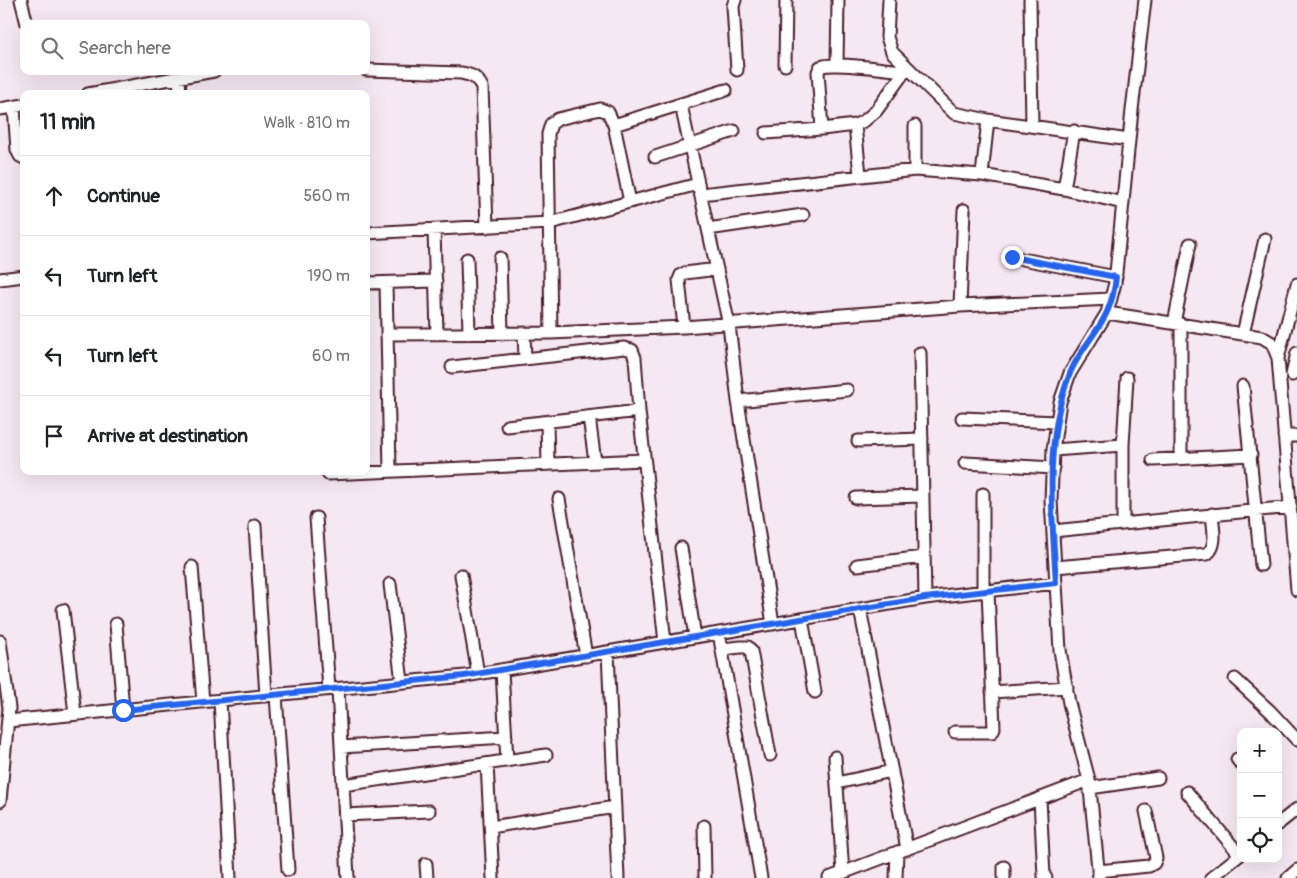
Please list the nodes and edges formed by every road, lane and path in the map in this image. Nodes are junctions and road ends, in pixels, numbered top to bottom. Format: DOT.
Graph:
graph roads {
  1 [pos="21,0"];
  2 [pos="735,0"];
  3 [pos="786,0"];
  4 [pos="838,0"];
  5 [pos="889,0"];
  6 [pos="1030,0"];
  7 [pos="1145,0"];
  8 [pos="26,20"];
  9 [pos="785,65"];
  10 [pos="837,65"];
  11 [pos="370,70"];
  12 [pos="737,70"];
  13 [pos="906,70"];
  14 [pos="194,75"];
  15 [pos="179,78"];
  16 [pos="125,90"];
  17 [pos="180,90"];
  18 [pos="726,90"];
  19 [pos="681,104"];
  20 [pos="19,106"];
  21 [pos="0,109"];
  22 [pos="988,120"];
  23 [pos="614,125"];
  24 [pos="854,125"];
  25 [pos="1032,125"];
  26 [pos="915,126"];
  27 [pos="822,129"];
  28 [pos="734,131"];
  29 [pos="1074,132"];
  30 [pos="766,133"];
  31 [pos="1129,140"];
  32 [pos="690,146"];
  33 [pos="20,156"];
  34 [pos="655,157"];
  35 [pos="915,170"];
  36 [pos="860,175"];
  37 [pos="982,175"];
  38 [pos="699,189"];
  39 [pos="1064,189"];
  40 [pos="630,202"];
  41 [pos="1123,204"];
  42 [pos="964,210"];
  43 [pos="803,215"];
  44 [pos="550,223"];
  45 [pos="488,227"];
  46 [pos="434,229"];
  47 [pos="708,229"];
  48 [pos="370,233"];
  49 [pos="1265,239"];
  50 [pos="1190,244"];
  51 [pos="1012,257"];
  52 [pos="500,258"];
  53 [pos="467,259"];
  54 [pos="717,269"];
  55 [pos="20,276"];
  56 [pos="1116,277"];
  57 [pos="0,279"];
  58 [pos="436,281"];
  59 [pos="386,282"];
  60 [pos="370,283"];
  61 [pos="1297,284"];
  62 [pos="1111,299"];
  63 [pos="960,306"];
  64 [pos="1107,313"];
  65 [pos="1178,324"];
  66 [pos="729,325"];
  67 [pos="684,327"];
  68 [pos="552,333"];
  69 [pos="387,334"];
  70 [pos="437,334"];
  71 [pos="469,334"];
  72 [pos="502,334"];
  73 [pos="524,334"];
  74 [pos="1243,334"];
  75 [pos="920,353"];
  76 [pos="1297,353"];
  77 [pos="1278,358"];
  78 [pos="525,360"];
  79 [pos="452,367"];
  80 [pos="1279,373"];
  81 [pos="1295,375"];
  82 [pos="1128,378"];
  83 [pos="1244,386"];
  84 [pos="847,390"];
  85 [pos="738,401"];
  86 [pos="639,411"];
  87 [pos="589,417"];
  88 [pos="962,418"];
  89 [pos="547,422"];
  90 [pos="1057,422"];
  91 [pos="507,426"];
  92 [pos="1284,436"];
  93 [pos="1297,436"];
  94 [pos="922,439"];
  95 [pos="858,441"];
  96 [pos="1123,445"];
  97 [pos="1053,450"];
  98 [pos="1251,455"];
  99 [pos="1181,458"];
  100 [pos="644,460"];
  101 [pos="1153,460"];
  102 [pos="595,462"];
  103 [pos="965,463"];
  104 [pos="548,464"];
  105 [pos="1053,468"];
  106 [pos="390,471"];
  107 [pos="370,472"];
  108 [pos="983,494"];
  109 [pos="923,496"];
  110 [pos="856,498"];
  111 [pos="559,499"];
  112 [pos="1256,510"];
  113 [pos="1293,513"];
  114 [pos="1212,514"];
  115 [pos="316,518"];
  116 [pos="1123,524"];
  117 [pos="254,526"];
  118 [pos="1052,531"];
  119 [pos="681,548"];
  120 [pos="924,558"];
  121 [pos="857,565"];
  122 [pos="1261,565"];
  123 [pos="1055,566"];
  124 [pos="192,567"];
  125 [pos="1296,573"];
  126 [pos="460,575"];
  127 [pos="1056,583"];
  128 [pos="390,584"];
  129 [pos="1297,590"];
  130 [pos="986,591"];
  131 [pos="925,598"];
  132 [pos="860,609"];
  133 [pos="63,610"];
  134 [pos="802,619"];
  135 [pos="116,624"];
  136 [pos="773,624"];
  137 [pos="719,633"];
  138 [pos="695,637"];
  139 [pos="0,641"];
  140 [pos="665,642"];
  141 [pos="722,649"];
  142 [pos="608,652"];
  143 [pos="586,656"];
  144 [pos="502,670"];
  145 [pos="478,674"];
  146 [pos="1235,679"];
  147 [pos="402,682"];
  148 [pos="1066,687"];
  149 [pos="334,689"];
  150 [pos="814,692"];
  151 [pos="992,692"];
  152 [pos="271,695"];
  153 [pos="220,700"];
  154 [pos="203,702"];
  155 [pos="4,708"];
  156 [pos="123,710"];
  157 [pos="75,714"];
  158 [pos="8,721"];
  159 [pos="955,732"];
  160 [pos="506,737"];
  161 [pos="1297,740"];
  162 [pos="341,747"];
  163 [pos="770,755"];
  164 [pos="546,756"];
  165 [pos="835,757"];
  166 [pos="507,761"];
  167 [pos="486,764"];
  168 [pos="892,771"];
  169 [pos="1158,778"];
  170 [pos="836,782"];
  171 [pos="1089,784"];
  172 [pos="343,785"];
  173 [pos="1186,792"];
  174 [pos="1040,799"];
  175 [pos="0,801"];
  176 [pos="615,807"];
  177 [pos="1297,809"];
  178 [pos="1146,810"];
  179 [pos="429,811"];
  180 [pos="344,815"];
  181 [pos="1282,816"];
  182 [pos="704,826"];
  183 [pos="491,827"];
  184 [pos="902,851"];
  185 [pos="1237,851"];
  186 [pos="1237,856"];
  187 [pos="426,864"];
  188 [pos="288,870"];
  189 [pos="1297,870"];
  190 [pos="1099,874"];
  191 [pos="836,876"];
  192 [pos="230,878"];
  193 [pos="348,878"];
  194 [pos="427,878"];
  195 [pos="494,878"];
  196 [pos="618,878"];
  197 [pos="705,878"];
  198 [pos="761,878"];
  199 [pos="896,878"];
  200 [pos="1046,878"];
  201 [pos="1211,878"];
  202 [pos="1288,878"];
  1 -- 8 [label="street"];
  2 -- 12 [label="street"];
  3 -- 9 [label="street"];
  4 -- 10 [label="street"];
  5 -- 13 [label="street"];
  6 -- 25 [label="street"];
  7 -- 31 [label="street"];
  10 -- 13 [label="street"];
  10 -- 27 [label="street"];
  11 -- 45 [label="street"];
  13 -- 22 [label="street"];
  13 -- 24 [label="street"];
  14 -- 15 [label="street"];
  15 -- 16 [label="street"];
  15 -- 17 [label="street"];
  18 -- 19 [label="street"];
  19 -- 23 [label="street"];
  19 -- 32 [label="street"];
  20 -- 21 [label="street"];
  20 -- 33 [label="street"];
  22 -- 25 [label="street"];
  22 -- 37 [label="street"];
  23 -- 40 [label="street"];
  23 -- 44 [label="street"];
  24 -- 27 [label="street"];
  24 -- 36 [label="street"];
  25 -- 29 [label="street"];
  26 -- 35 [label="street"];
  27 -- 30 [label="street"];
  28 -- 32 [label="street"];
  29 -- 31 [label="street"];
  29 -- 39 [label="street"];
  31 -- 41 [label="street"];
  32 -- 34 [label="street"];
  32 -- 38 [label="street"];
  35 -- 36 [label="street"];
  35 -- 37 [label="street"];
  36 -- 38 [label="street"];
  37 -- 39 [label="street"];
  38 -- 40 [label="street"];
  38 -- 47 [label="street"];
  39 -- 41 [label="street"];
  40 -- 44 [label="street"];
  41 -- 56 [label="street"];
  42 -- 63 [label="street"];
  43 -- 47 [label="street"];
  44 -- 45 [label="street"];
  44 -- 68 [label="street"];
  45 -- 46 [label="street"];
  46 -- 48 [label="street"];
  46 -- 58 [label="street"];
  47 -- 54 [label="street"];
  49 -- 74 [label="street"];
  50 -- 65 [label="street"];
  51 -- 56 [label="street"];
  52 -- 72 [label="street"];
  53 -- 71 [label="street"];
  54 -- 66 [label="street"];
  54 -- 67 [label="street"];
  55 -- 57 [label="street"];
  56 -- 62 [label="street"];
  58 -- 59 [label="street"];
  58 -- 70 [label="street"];
  59 -- 60 [label="street"];
  59 -- 69 [label="street"];
  61 -- 77 [label="street"];
  62 -- 63 [label="street"];
  62 -- 64 [label="street"];
  63 -- 66 [label="street"];
  64 -- 65 [label="street"];
  64 -- 90 [label="street"];
  65 -- 74 [label="street"];
  65 -- 99 [label="street"];
  66 -- 67 [label="street"];
  66 -- 85 [label="street"];
  67 -- 68 [label="street"];
  68 -- 73 [label="street"];
  69 -- 70 [label="street"];
  69 -- 106 [label="street"];
  70 -- 71 [label="street"];
  71 -- 72 [label="street"];
  72 -- 73 [label="street"];
  73 -- 78 [label="street"];
  74 -- 77 [label="street"];
  75 -- 94 [label="street"];
  76 -- 81 [label="street"];
  77 -- 80 [label="street"];
  78 -- 79 [label="street"];
  78 -- 86 [label="street"];
  80 -- 81 [label="street"];
  80 -- 92 [label="street"];
  82 -- 96 [label="street"];
  83 -- 98 [label="street"];
  84 -- 85 [label="street"];
  85 -- 136 [label="street"];
  86 -- 87 [label="street"];
  86 -- 100 [label="street"];
  87 -- 89 [label="street"];
  87 -- 102 [label="street"];
  88 -- 90 [label="street"];
  89 -- 91 [label="street"];
  89 -- 104 [label="street"];
  90 -- 97 [label="street"];
  92 -- 93 [label="street"];
  92 -- 113 [label="street"];
  94 -- 95 [label="street"];
  94 -- 109 [label="street"];
  96 -- 97 [label="street"];
  96 -- 116 [label="street"];
  97 -- 105 [label="street"];
  98 -- 99 [label="street"];
  98 -- 112 [label="street"];
  99 -- 101 [label="street"];
  100 -- 102 [label="street"];
  100 -- 140 [label="street"];
  102 -- 104 [label="street"];
  103 -- 105 [label="street"];
  104 -- 106 [label="street"];
  105 -- 118 [label="street"];
  106 -- 107 [label="street"];
  108 -- 130 [label="street"];
  109 -- 110 [label="street"];
  109 -- 120 [label="street"];
  111 -- 143 [label="street"];
  112 -- 113 [label="street"];
  112 -- 114 [label="street"];
  112 -- 122 [label="street"];
  113 -- 125 [label="street"];
  114 -- 116 [label="street"];
  114 -- 123 [label="street"];
  115 -- 149 [label="street"];
  116 -- 118 [label="street"];
  117 -- 152 [label="street"];
  118 -- 123 [label="street"];
  119 -- 138 [label="street"];
  120 -- 121 [label="street"];
  120 -- 131 [label="street"];
  123 -- 127 [label="street"];
  124 -- 154 [label="street"];
  125 -- 129 [label="street"];
  126 -- 145 [label="street"];
  127 -- 130 [label="street"];
  127 -- 148 [label="street"];
  128 -- 147 [label="street"];
  130 -- 131 [label="street"];
  130 -- 151 [label="street"];
  131 -- 132 [label="street"];
  132 -- 134 [label="street"];
  132 -- 168 [label="street"];
  133 -- 157 [label="street"];
  134 -- 136 [label="street"];
  134 -- 150 [label="street"];
  135 -- 156 [label="street"];
  136 -- 137 [label="street"];
  137 -- 138 [label="street"];
  137 -- 141 [label="street"];
  138 -- 140 [label="street"];
  139 -- 155 [label="street"];
  140 -- 142 [label="street"];
  141 -- 163 [label="street"];
  141 -- 198 [label="street"];
  142 -- 143 [label="street"];
  142 -- 176 [label="street"];
  143 -- 144 [label="street"];
  144 -- 145 [label="street"];
  144 -- 160 [label="street"];
  145 -- 147 [label="street"];
  146 -- 161 [label="street"];
  147 -- 149 [label="street"];
  148 -- 151 [label="street"];
  148 -- 171 [label="street"];
  149 -- 152 [label="street"];
  149 -- 162 [label="street"];
  151 -- 159 [label="street"];
  152 -- 153 [label="street"];
  152 -- 188 [label="street"];
  153 -- 154 [label="street"];
  153 -- 192 [label="street"];
  154 -- 156 [label="street"];
  155 -- 158 [label="street"];
  156 -- 157 [label="street"];
  157 -- 158 [label="street"];
  158 -- 175 [label="street"];
  160 -- 162 [label="street"];
  160 -- 166 [label="street"];
  162 -- 172 [label="street"];
  164 -- 166 [label="street"];
  165 -- 170 [label="street"];
  166 -- 167 [label="street"];
  167 -- 172 [label="street"];
  167 -- 183 [label="street"];
  168 -- 170 [label="street"];
  168 -- 184 [label="street"];
  169 -- 171 [label="street"];
  170 -- 191 [label="street"];
  171 -- 174 [label="street"];
  171 -- 190 [label="street"];
  172 -- 180 [label="street"];
  173 -- 185 [label="street"];
  174 -- 184 [label="street"];
  174 -- 200 [label="street"];
  176 -- 183 [label="street"];
  176 -- 196 [label="street"];
  177 -- 181 [label="street"];
  178 -- 190 [label="street"];
  179 -- 180 [label="street"];
  180 -- 193 [label="street"];
  182 -- 197 [label="street"];
  183 -- 195 [label="street"];
  184 -- 191 [label="street"];
  184 -- 199 [label="street"];
  186 -- 201 [label="street"];
  187 -- 194 [label="street"];
  189 -- 202 [label="street"];
}
